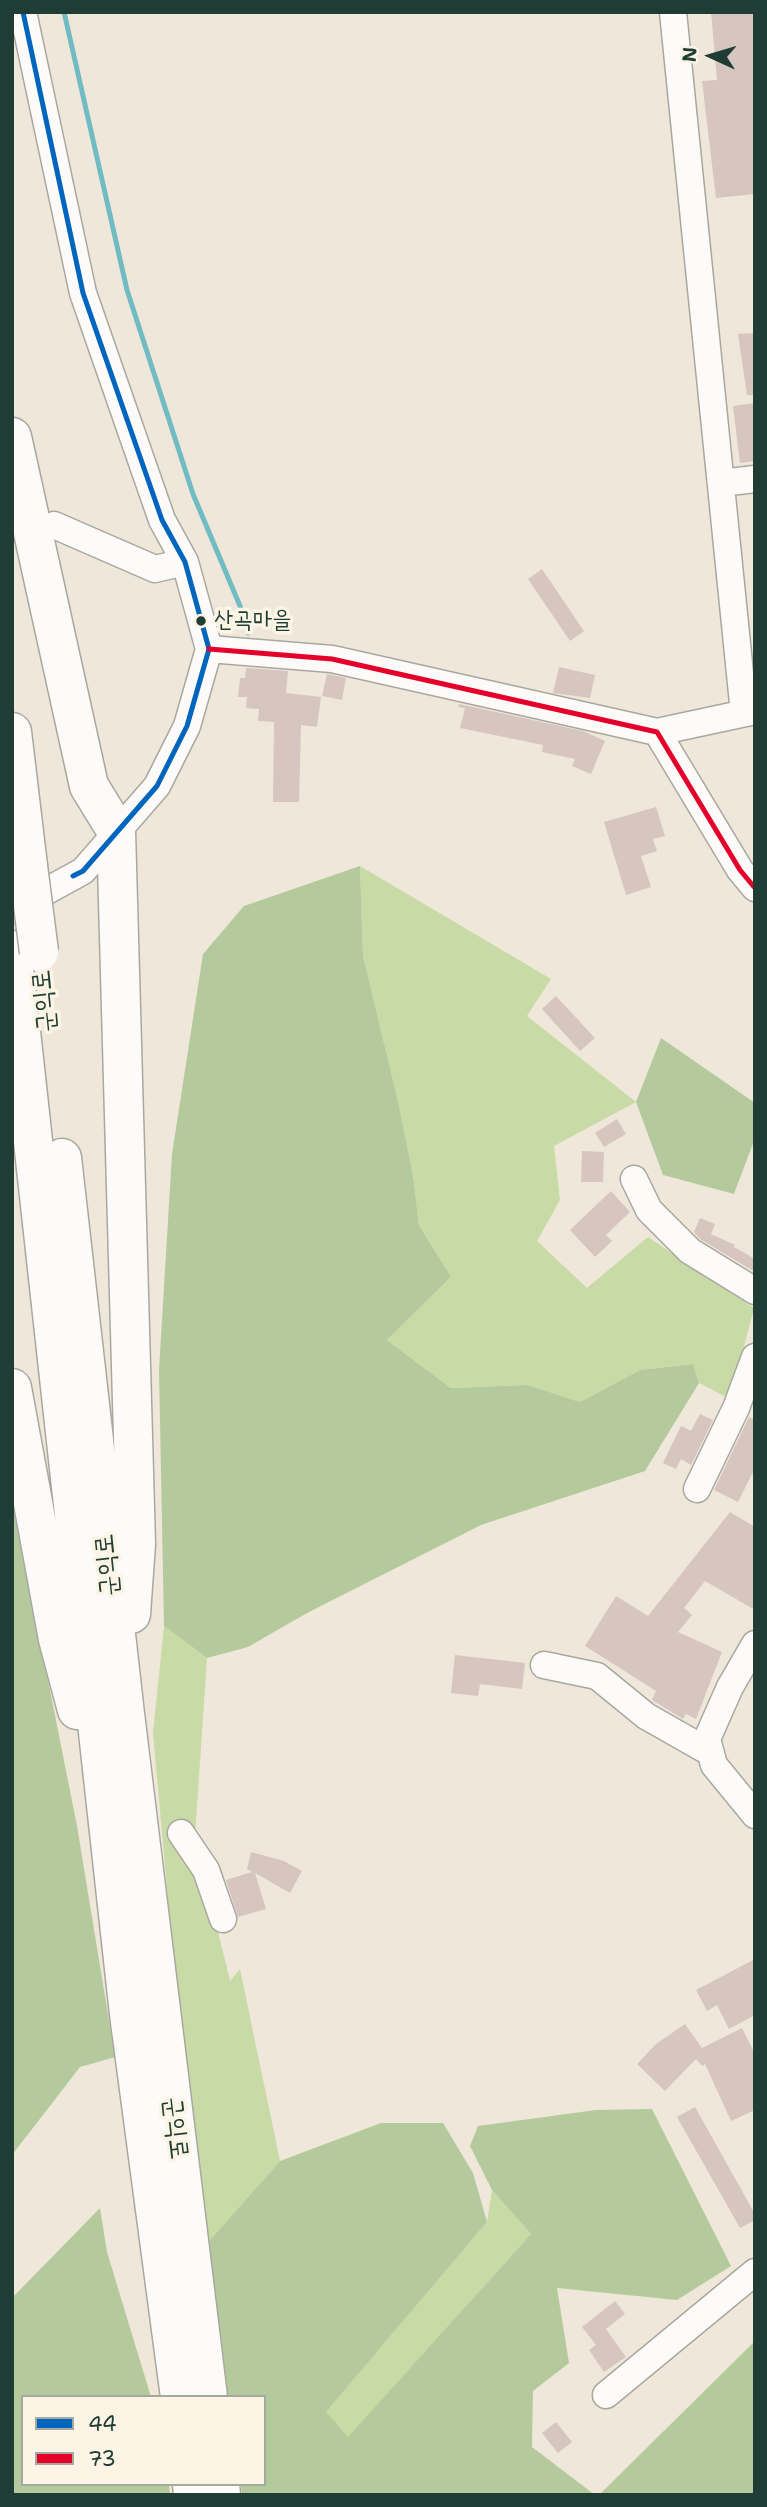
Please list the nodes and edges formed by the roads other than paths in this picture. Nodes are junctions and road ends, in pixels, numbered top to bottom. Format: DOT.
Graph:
graph roads {
  1 [pos="23,12"];
  2 [pos="673,12"];
  3 [pos="12,437"];
  4 [pos="755,479"];
  5 [pos="721,483"];
  6 [pos="54,525"];
  7 [pos="185,562"];
  8 [pos="745,623"];
  9 [pos="209,649"];
  10 [pos="749,712"];
  11 [pos="12,732"];
  12 [pos="657,732"];
  13 [pos="116,831"];
  14 [pos="755,888"];
  15 [pos="12,910"];
  16 [pos="22,955"];
  17 [pos="634,1179"];
  18 [pos="755,1291"];
  19 [pos="755,1357"];
  20 [pos="12,1388"];
  21 [pos="697,1489"];
  22 [pos="755,1644"];
  23 [pos="544,1665"];
  24 [pos="125,1714"];
  25 [pos="711,1753"];
  26 [pos="755,1815"];
  27 [pos="181,1833"];
  28 [pos="109,1834"];
  29 [pos="223,1919"];
  30 [pos="755,2272"];
  31 [pos="180,2395"];
  32 [pos="208,2395"];
  33 [pos="606,2395"];
  1 -- 7 [label="street"];
  2 -- 5 [label="street"];
  3 -- 13 [label="highway"];
  4 -- 5 [label="street"];
  5 -- 8 [label="street"];
  6 -- 7 [label="street"];
  7 -- 9 [label="street"];
  8 -- 10 [label="street"];
  9 -- 12 [label="street"];
  9 -- 13 [label="street"];
  10 -- 12 [label="street"];
  11 -- 16 [label="highway, 군익로, bridge"];
  12 -- 14 [label="street"];
  13 -- 15 [label="street"];
  13 -- 24 [label="highway"];
  16 -- 24 [label="highway, 군익로"];
  16 -- 28 [label="highway, 군익로"];
  17 -- 18 [label="street"];
  19 -- 21 [label="street"];
  20 -- 28 [label="highway"];
  22 -- 25 [label="street"];
  23 -- 25 [label="street"];
  24 -- 32 [label="highway, 군익로"];
  25 -- 26 [label="street"];
  27 -- 29 [label="street"];
  28 -- 31 [label="highway, 군익로"];
  30 -- 33 [label="street"];
}
